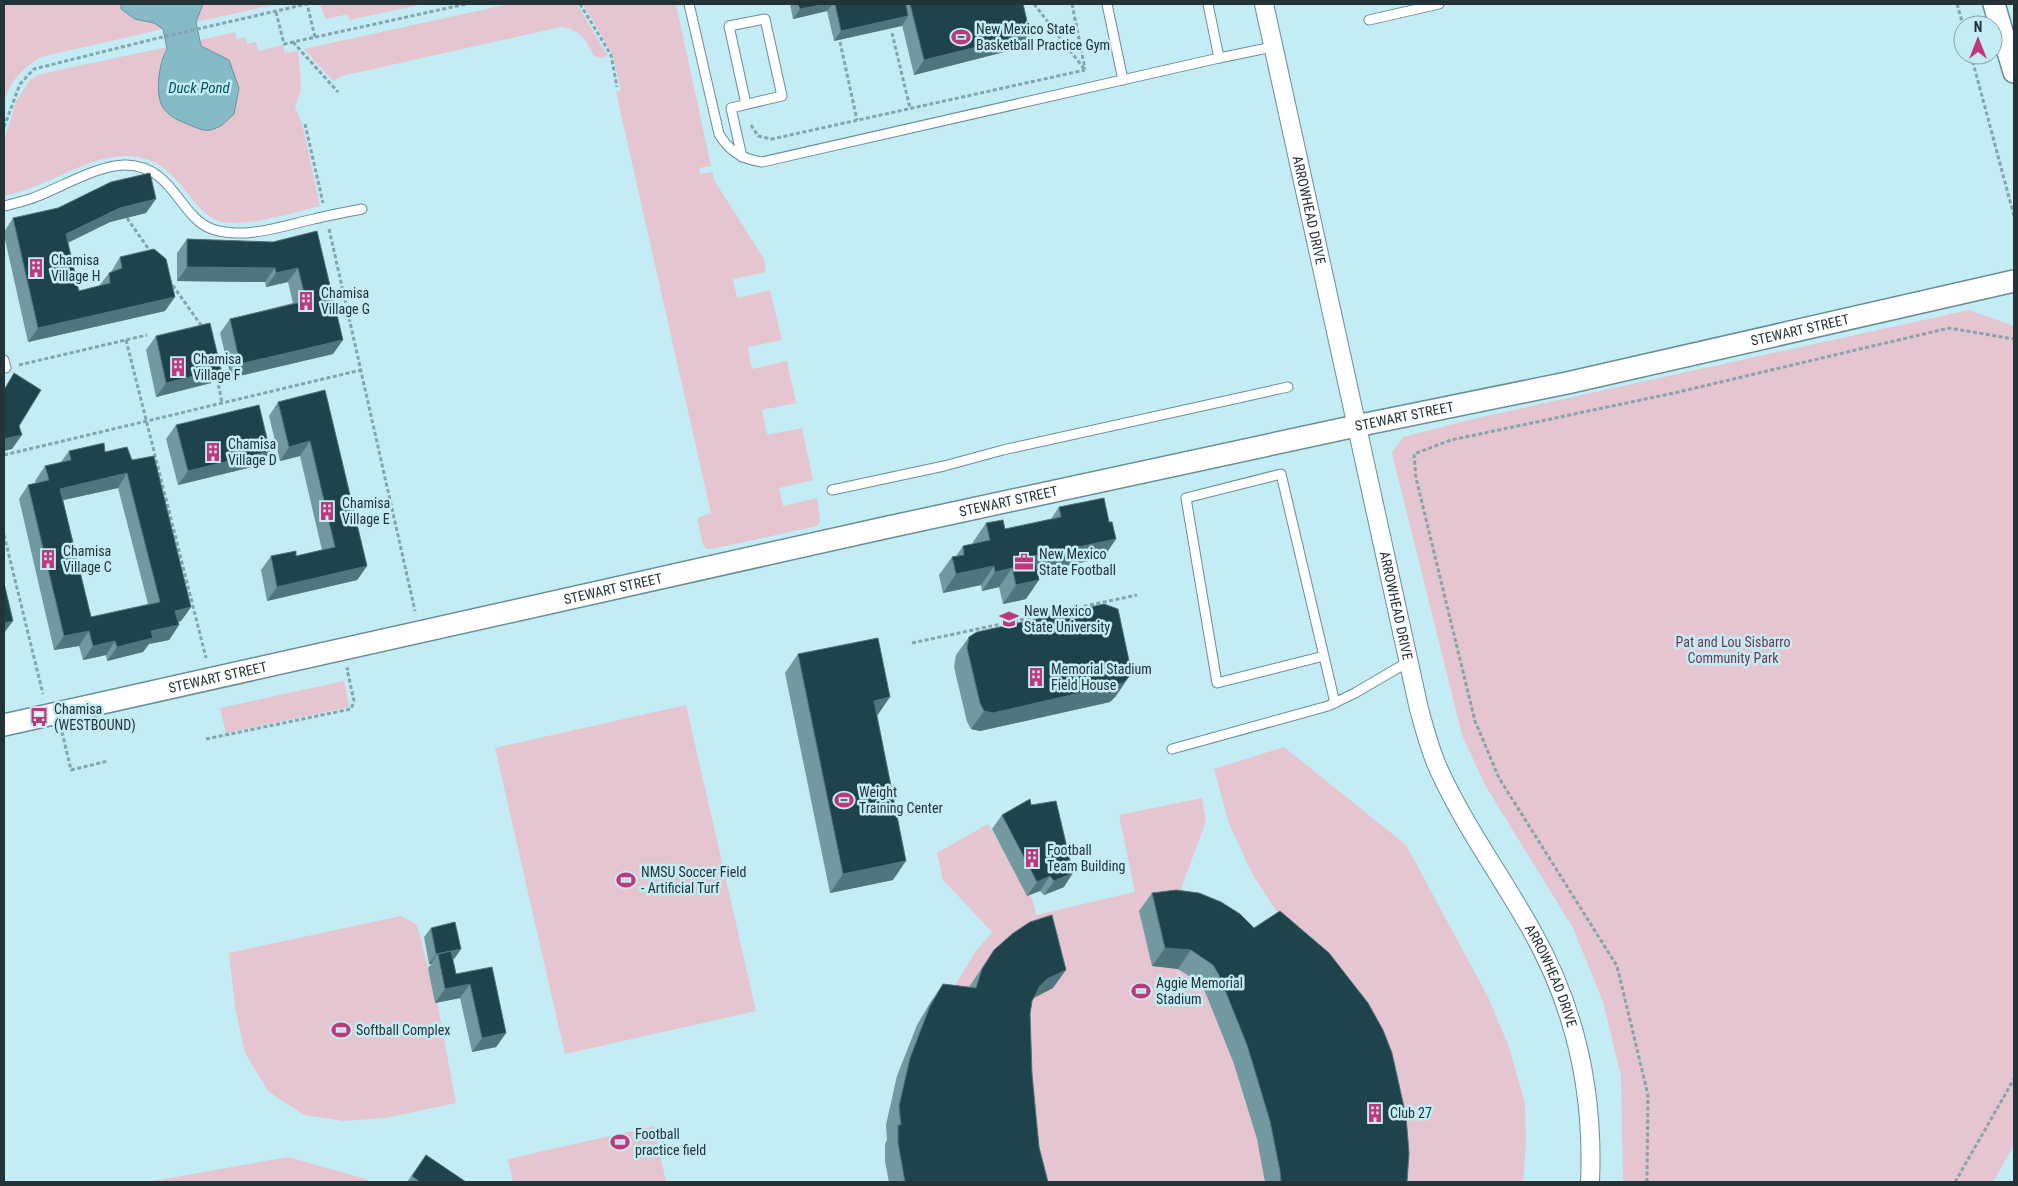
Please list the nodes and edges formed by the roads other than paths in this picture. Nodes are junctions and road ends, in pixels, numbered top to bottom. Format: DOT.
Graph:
graph roads {
  1 [pos="689,4"];
  2 [pos="1107,4"];
  3 [pos="1208,4"];
  4 [pos="1264,4"];
  5 [pos="1440,4"];
  6 [pos="1994,4"];
  7 [pos="1369,20"];
  8 [pos="1273,47"];
  9 [pos="1219,58"];
  10 [pos="2014,72"];
  11 [pos="1122,80"];
  12 [pos="746,104"];
  13 [pos="742,157"];
  14 [pos="4,206"];
  15 [pos="362,209"];
  16 [pos="2014,281"];
  17 [pos="1288,387"];
  18 [pos="1356,426"];
  19 [pos="832,490"];
  20 [pos="1324,656"];
  21 [pos="1408,662"];
  22 [pos="1335,703"];
  23 [pos="4,725"];
  24 [pos="1172,749"];
  25 [pos="1590,1182"];
  1 -- 13 [label="lane"];
  2 -- 11 [label="lane"];
  3 -- 9 [label="lane"];
  4 -- 8 [label="street, ARROWHEAD DRIVE"];
  5 -- 7 [label="lane"];
  6 -- 10 [label="street"];
  8 -- 9 [label="lane"];
  8 -- 18 [label="street, ARROWHEAD DRIVE"];
  9 -- 11 [label="lane"];
  11 -- 13 [label="lane"];
  12 -- 12 [label="lane"];
  12 -- 13 [label="lane"];
  14 -- 15 [label="lane"];
  16 -- 18 [label="street, STEWART STREET"];
  17 -- 19 [label="lane"];
  18 -- 21 [label="street, ARROWHEAD DRIVE"];
  18 -- 23 [label="street, STEWART STREET"];
  20 -- 20 [label="lane"];
  20 -- 22 [label="lane"];
  21 -- 22 [label="lane"];
  21 -- 25 [label="street, ARROWHEAD DRIVE"];
  22 -- 24 [label="lane"];
}
